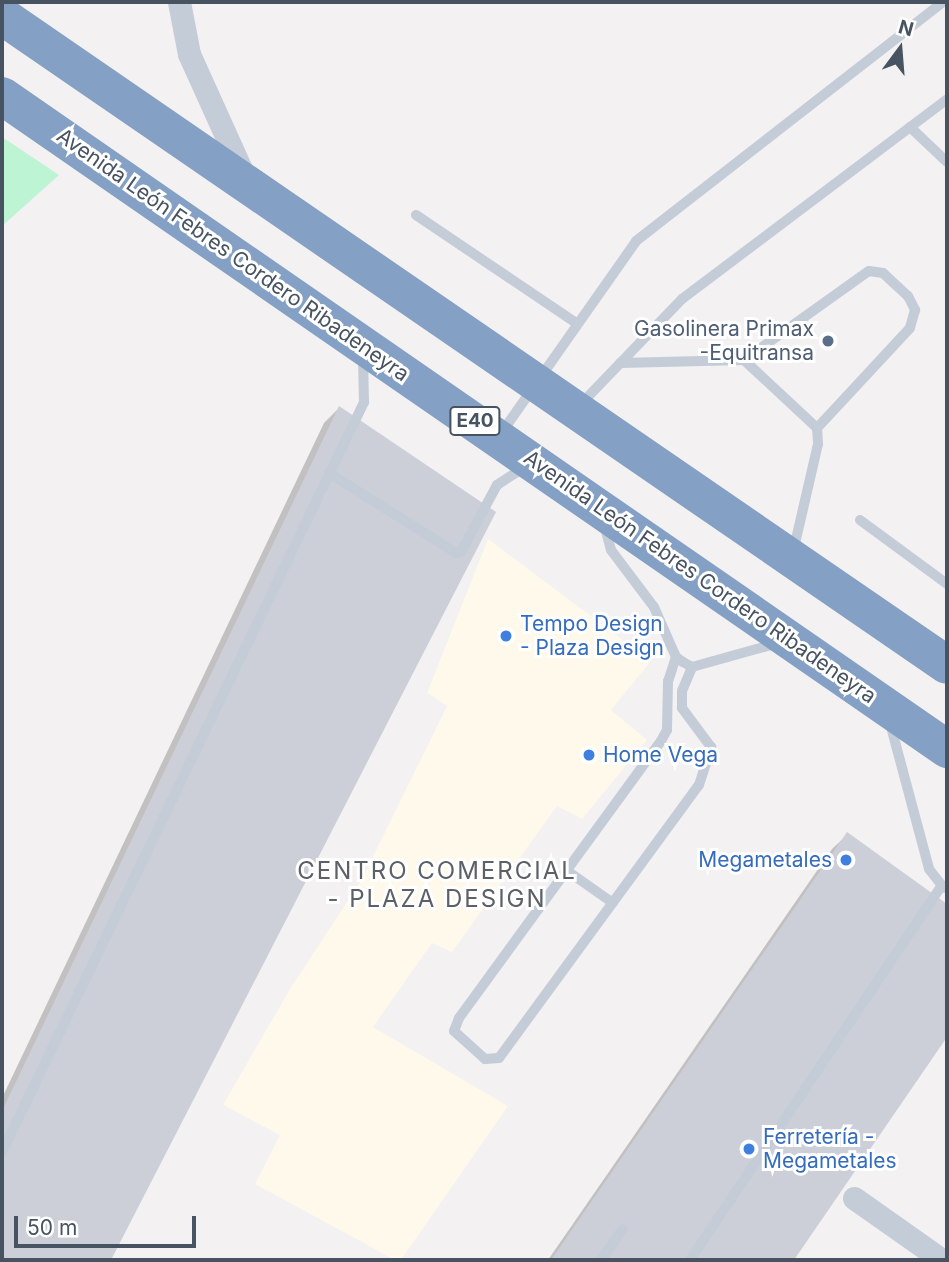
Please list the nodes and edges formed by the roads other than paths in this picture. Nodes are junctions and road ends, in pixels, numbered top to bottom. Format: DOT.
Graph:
graph roads {
  1 [pos="179,2"];
  2 [pos="943,2"];
  3 [pos="2,16"];
  4 [pos="2,96"];
  5 [pos="947,99"];
  6 [pos="910,127"];
  7 [pos="947,162"];
  8 [pos="249,186"];
  9 [pos="416,215"];
  10 [pos="576,323"];
  11 [pos="360,343"];
  12 [pos="744,360"];
  13 [pos="620,363"];
  14 [pos="534,381"];
  15 [pos="576,410"];
  16 [pos="817,428"];
  17 [pos="499,438"];
  18 [pos="535,463"];
  19 [pos="329,473"];
  20 [pos="599,508"];
  21 [pos="860,520"];
  22 [pos="792,558"];
  23 [pos="947,584"];
  24 [pos="790,640"];
  25 [pos="676,657"];
  26 [pos="947,665"];
  27 [pos="692,667"];
  28 [pos="886,706"];
  29 [pos="668,715"];
  30 [pos="685,715"];
  31 [pos="947,749"];
  32 [pos="566,870"];
  33 [pos="944,887"];
  34 [pos="613,903"];
  35 [pos="2,1152"];
  36 [pos="854,1198"];
  37 [pos="623,1229"];
  38 [pos="601,1260"];
  39 [pos="690,1260"];
  40 [pos="942,1260"];
  1 -- 8 [label="street"];
  2 -- 10 [label="lane"];
  3 -- 8 [label="highway"];
  4 -- 11 [label="highway, Avenida León Febres Cordero Ribadeneyra / E40"];
  5 -- 6 [label="lane"];
  6 -- 7 [label="lane"];
  6 -- 13 [label="lane"];
  8 -- 14 [label="highway"];
  9 -- 10 [label="lane"];
  10 -- 14 [label="lane"];
  11 -- 17 [label="highway, Avenida León Febres Cordero Ribadeneyra / E40"];
  11 -- 19 [label="lane"];
  12 -- 13 [label="lane"];
  12 -- 16 [label="lane"];
  12 -- 16 [label="lane"];
  13 -- 15 [label="lane"];
  14 -- 15 [label="highway"];
  14 -- 17 [label="lane"];
  15 -- 22 [label="highway"];
  16 -- 22 [label="lane"];
  17 -- 18 [label="highway, Avenida León Febres Cordero Ribadeneyra / E40"];
  18 -- 19 [label="lane"];
  18 -- 20 [label="highway, Avenida León Febres Cordero Ribadeneyra / E40"];
  19 -- 35 [label="lane"];
  20 -- 24 [label="highway, Avenida León Febres Cordero Ribadeneyra / E40"];
  20 -- 25 [label="lane"];
  21 -- 23 [label="lane"];
  22 -- 26 [label="highway"];
  24 -- 27 [label="lane"];
  24 -- 28 [label="highway, Avenida León Febres Cordero Ribadeneyra / E40"];
  25 -- 27 [label="lane"];
  25 -- 29 [label="lane"];
  27 -- 30 [label="lane"];
  28 -- 31 [label="highway, Avenida León Febres Cordero Ribadeneyra / E40"];
  28 -- 33 [label="lane"];
  29 -- 30 [label="lane"];
  29 -- 32 [label="lane"];
  30 -- 34 [label="lane"];
  32 -- 34 [label="lane"];
  32 -- 34 [label="lane"];
  33 -- 39 [label="lane"];
  36 -- 40 [label="street"];
  37 -- 38 [label="lane"];
}
